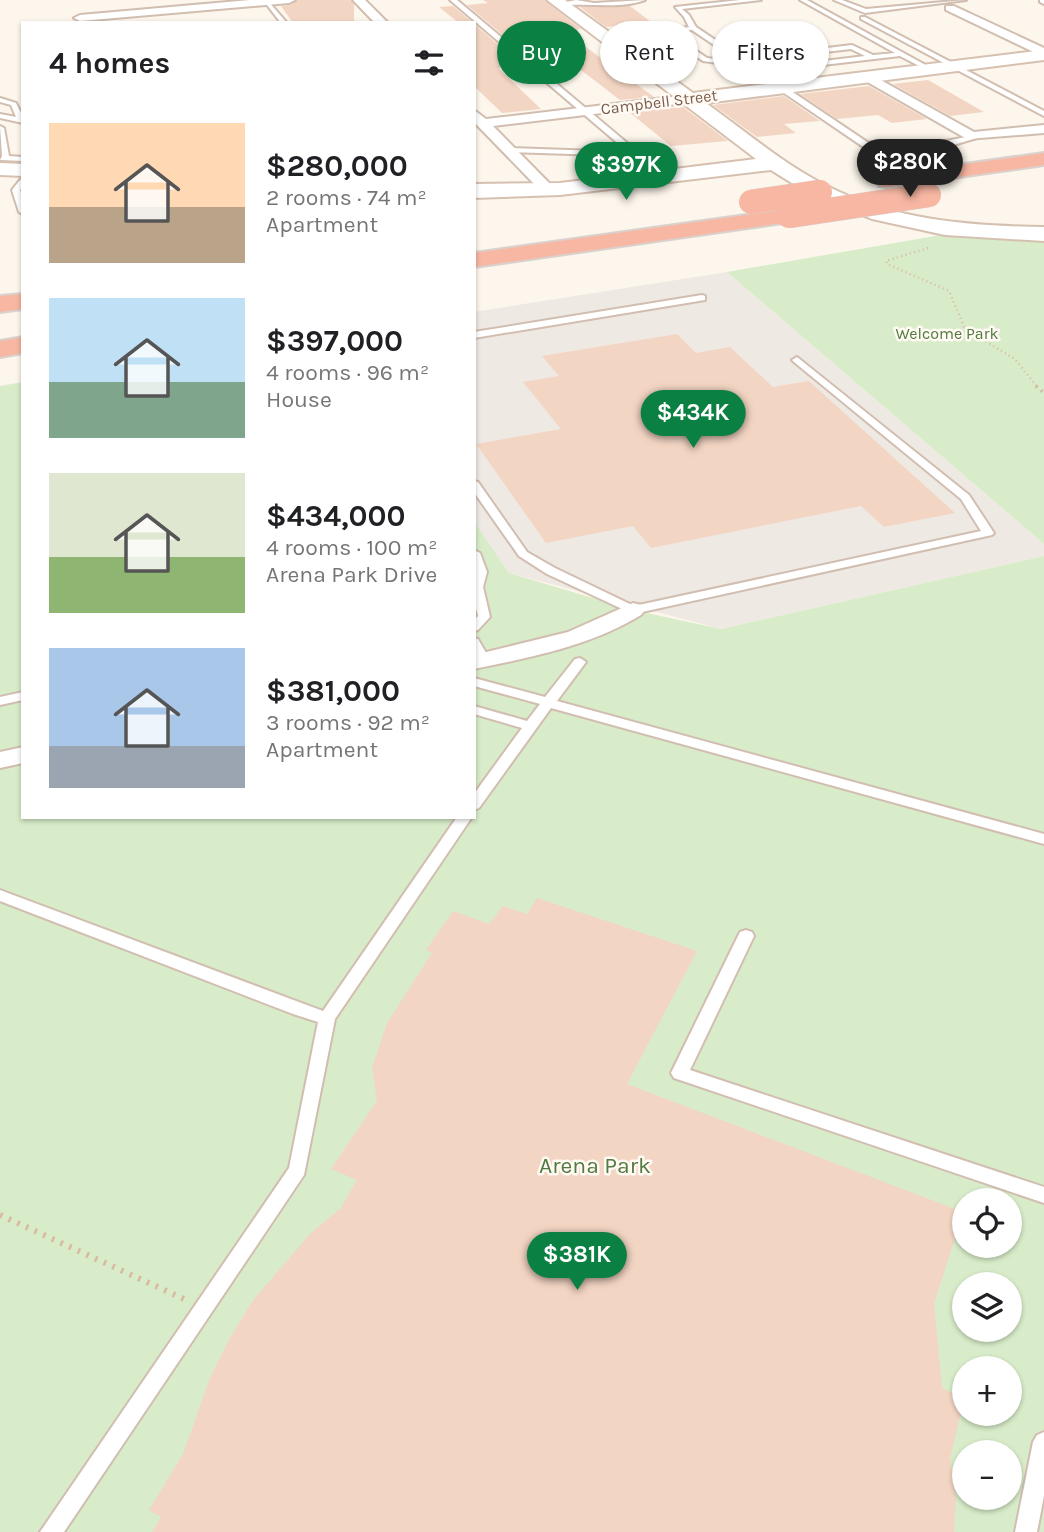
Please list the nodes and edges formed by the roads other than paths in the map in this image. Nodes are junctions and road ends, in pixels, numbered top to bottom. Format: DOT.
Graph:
graph roads {
  1 [pos="289,0"];
  2 [pos="359,0"];
  3 [pos="453,0"];
  4 [pos="642,0"];
  5 [pos="758,0"];
  6 [pos="803,0"];
  7 [pos="837,0"];
  8 [pos="963,0"];
  9 [pos="267,2"];
  10 [pos="558,2"];
  11 [pos="950,8"];
  12 [pos="173,10"];
  13 [pos="863,18"];
  14 [pos="85,20"];
  15 [pos="180,21"];
  16 [pos="282,21"];
  17 [pos="380,21"];
  18 [pos="690,21"];
  19 [pos="600,33"];
  20 [pos="829,50"];
  21 [pos="900,54"];
  22 [pos="1044,54"];
  23 [pos="871,57"];
  24 [pos="829,62"];
  25 [pos="952,66"];
  26 [pos="929,69"];
  27 [pos="868,77"];
  28 [pos="669,84"];
  29 [pos="775,84"];
  30 [pos="780,88"];
  31 [pos="689,99"];
  32 [pos="0,100"];
  33 [pos="585,111"];
  34 [pos="1044,114"];
  35 [pos="0,117"];
  36 [pos="21,118"];
  37 [pos="478,118"];
  38 [pos="21,121"];
  39 [pos="0,128"];
  40 [pos="1044,129"];
  41 [pos="976,137"];
  42 [pos="510,150"];
  43 [pos="635,154"];
  44 [pos="1044,159"];
  45 [pos="775,163"];
  46 [pos="7,164"];
  47 [pos="661,176"];
  48 [pos="1044,179"];
  49 [pos="21,184"];
  50 [pos="548,190"];
  51 [pos="476,191"];
  52 [pos="21,206"];
  53 [pos="1044,234"];
  54 [pos="476,256"];
  55 [pos="476,256"];
  56 [pos="21,280"];
  57 [pos="0,282"];
  58 [pos="702,298"];
  59 [pos="21,301"];
  60 [pos="0,304"];
  61 [pos="21,320"];
  62 [pos="0,323"];
  63 [pos="476,335"];
  64 [pos="21,345"];
  65 [pos="0,349"];
  66 [pos="797,360"];
  67 [pos="476,487"];
  68 [pos="476,558"];
  69 [pos="633,610"];
  70 [pos="476,625"];
  71 [pos="477,661"];
  72 [pos="580,662"];
  73 [pos="21,696"];
  74 [pos="0,701"];
  75 [pos="549,703"];
  76 [pos="476,711"];
  77 [pos="530,726"];
  78 [pos="21,755"];
  79 [pos="0,760"];
  80 [pos="476,802"];
  81 [pos="464,819"];
  82 [pos="1044,839"];
  83 [pos="0,894"];
  84 [pos="746,936"];
  85 [pos="327,1018"];
  86 [pos="1044,1195"];
  87 [pos="1044,1441"];
  88 [pos="51,1532"];
  89 [pos="1026,1532"];
  1 -- 9 [label="street"];
  2 -- 17 [label="street"];
  3 -- 33 [label="lane"];
  4 -- 10 [label="lane"];
  5 -- 18 [label="lane"];
  6 -- 21 [label="lane"];
  7 -- 8 [label="lane"];
  9 -- 12 [label="street"];
  9 -- 16 [label="lane"];
  10 -- 19 [label="street"];
  11 -- 22 [label="street"];
  12 -- 14 [label="street"];
  12 -- 15 [label="street"];
  13 -- 25 [label="lane"];
  20 -- 23 [label="lane"];
  21 -- 23 [label="lane"];
  21 -- 26 [label="lane"];
  22 -- 25 [label="street, Campbell Street"];
  23 -- 24 [label="lane"];
  25 -- 26 [label="street, Campbell Street"];
  25 -- 34 [label="lane"];
  26 -- 27 [label="street, Campbell Street"];
  27 -- 30 [label="street, Campbell Street"];
  27 -- 41 [label="street"];
  28 -- 31 [label="street"];
  29 -- 30 [label="lane"];
  30 -- 31 [label="street, Campbell Street"];
  30 -- 41 [label="lane"];
  31 -- 33 [label="street, Campbell Street"];
  31 -- 45 [label="street"];
  32 -- 36 [label="lane"];
  33 -- 37 [label="street, Campbell Street"];
  33 -- 43 [label="lane"];
  35 -- 38 [label="lane"];
  37 -- 42 [label="street"];
  39 -- 46 [label="lane"];
  40 -- 41 [label="street"];
  42 -- 43 [label="lane"];
  42 -- 50 [label="street"];
  43 -- 47 [label="lane"];
  44 -- 54 [label="highway, bridge"];
  45 -- 47 [label="street"];
  45 -- 53 [label="street"];
  47 -- 50 [label="street"];
  48 -- 55 [label="highway, bridge"];
  49 -- 52 [label="lane"];
  50 -- 51 [label="street"];
  56 -- 57 [label="highway"];
  58 -- 63 [label="lane"];
  59 -- 60 [label="highway"];
  61 -- 62 [label="highway"];
  64 -- 65 [label="highway"];
  66 -- 69 [label="lane"];
  67 -- 69 [label="lane"];
  68 -- 70 [label="lane"];
  69 -- 71 [label="street"];
  71 -- 75 [label="lane"];
  72 -- 75 [label="lane"];
  73 -- 74 [label="lane"];
  75 -- 77 [label="lane"];
  75 -- 82 [label="lane"];
  76 -- 77 [label="lane"];
  77 -- 80 [label="lane"];
  78 -- 79 [label="street"];
  81 -- 85 [label="lane"];
  83 -- 85 [label="lane"];
  84 -- 86 [label="lane"];
  85 -- 88 [label="lane"];
  87 -- 89 [label="lane"];
}
